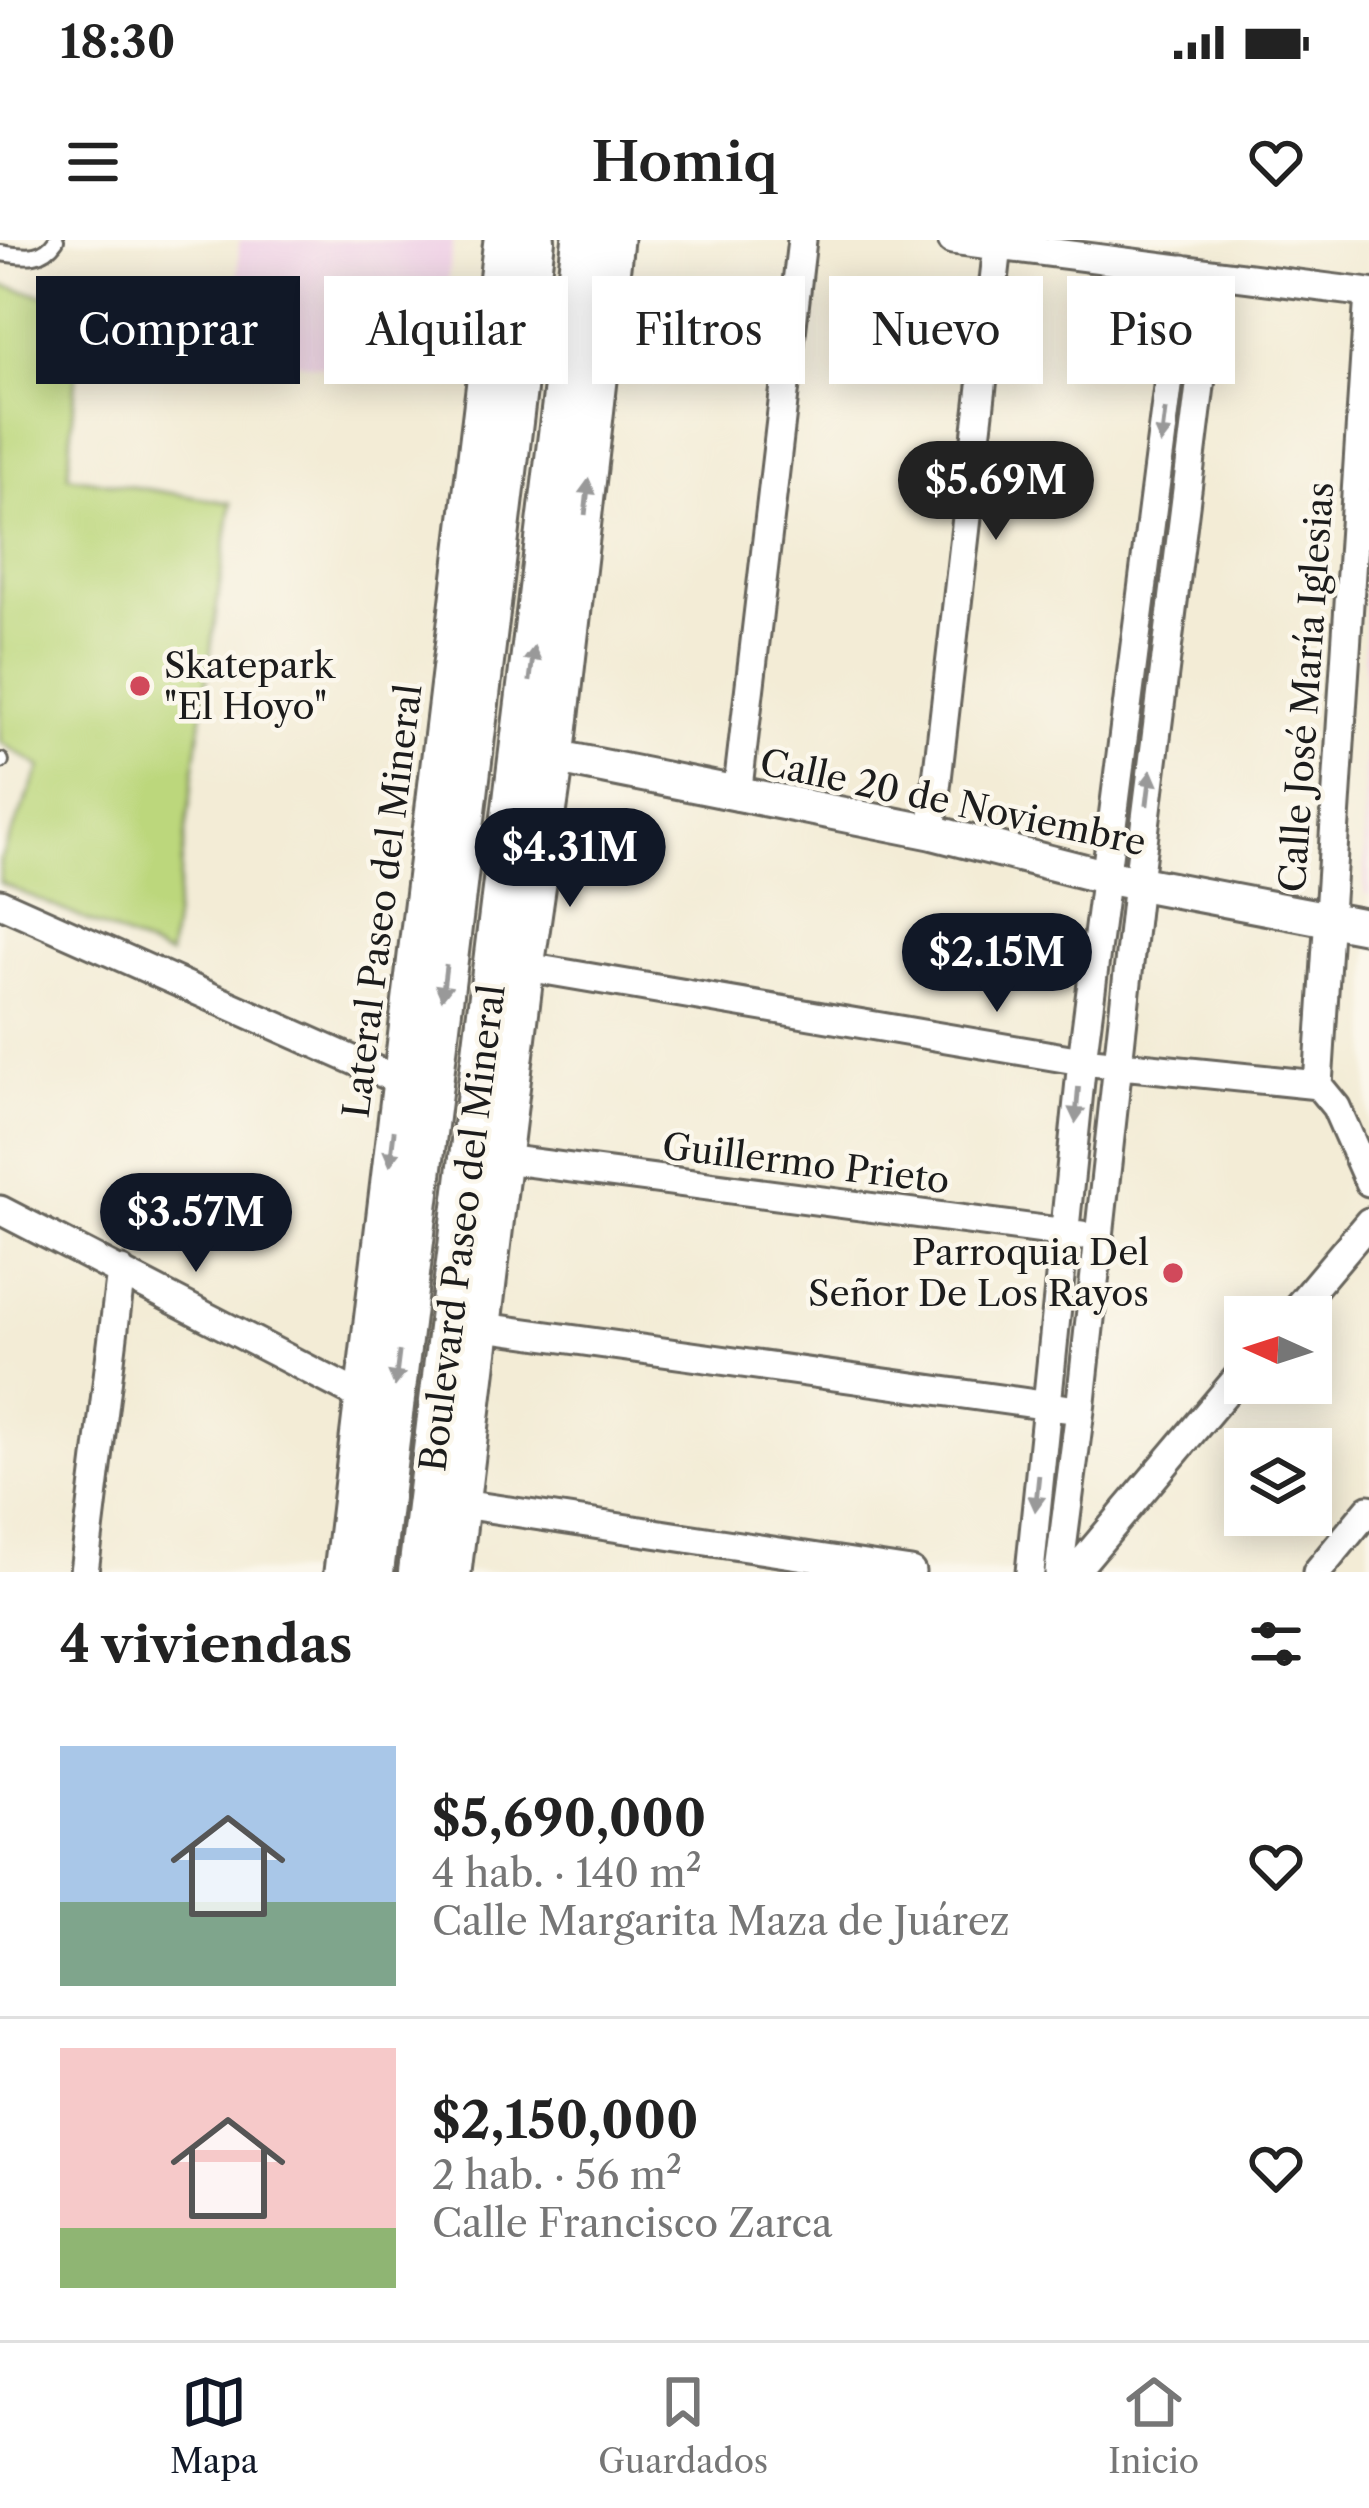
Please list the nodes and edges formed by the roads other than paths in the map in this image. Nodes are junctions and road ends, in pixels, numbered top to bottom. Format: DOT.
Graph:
graph roads {
  1 [pos="56,240"];
  2 [pos="501,240"];
  3 [pos="533,240"];
  4 [pos="584,240"];
  5 [pos="616,240"];
  6 [pos="802,240"];
  7 [pos="952,240"];
  8 [pos="998,246"];
  9 [pos="0,254"];
  10 [pos="1183,269"];
  11 [pos="1214,274"];
  12 [pos="1369,293"];
  13 [pos="539,754"];
  14 [pos="737,796"];
  15 [pos="932,832"];
  16 [pos="443,852"];
  17 [pos="1122,880"];
  18 [pos="0,903"];
  19 [pos="1326,920"];
  20 [pos="1369,927"];
  21 [pos="527,967"];
  22 [pos="1082,1061"];
  23 [pos="1117,1066"];
  24 [pos="400,1081"];
  25 [pos="1318,1085"];
  26 [pos="488,1157"];
  27 [pos="1369,1182"];
  28 [pos="0,1210"];
  29 [pos="1369,1222"];
  30 [pos="1066,1233"];
  31 [pos="1097,1237"];
  32 [pos="121,1271"];
  33 [pos="1307,1296"];
  34 [pos="484,1327"];
  35 [pos="1224,1394"];
  36 [pos="362,1397"];
  37 [pos="1046,1406"];
  38 [pos="1080,1410"];
  39 [pos="462,1504"];
  40 [pos="1369,1508"];
  41 [pos="84,1572"];
  42 [pos="341,1572"];
  43 [pos="372,1572"];
  44 [pos="420,1572"];
  45 [pos="454,1572"];
  46 [pos="911,1572"];
  47 [pos="1030,1572"];
  48 [pos="1059,1572"];
  49 [pos="1074,1572"];
  50 [pos="1317,1572"];
  1 -- 9 [label="lane"];
  2 -- 16 [label="street, Lateral Paseo del Mineral"];
  3 -- 16 [label="main road, Boulevard Paseo del Mineral"];
  13 -- 4 [label="main road, Boulevard Paseo del Mineral, one-way"];
  13 -- 5 [label="street, one-way"];
  6 -- 14 [label="street"];
  7 -- 8 [label="street"];
  8 -- 10 [label="street"];
  8 -- 15 [label="street"];
  10 -- 11 [label="street"];
  10 -- 17 [label="street, one-way"];
  11 -- 12 [label="street"];
  17 -- 11 [label="street, one-way"];
  12 -- 19 [label="street, Calle José María Iglesias"];
  13 -- 14 [label="street, Calle 20 de Noviembre"];
  13 -- 21 [label="street"];
  13 -- 26 [label="main road, Boulevard Paseo del Mineral"];
  14 -- 15 [label="street, Calle 20 de Noviembre"];
  15 -- 17 [label="street, Calle 20 de Noviembre"];
  16 -- 24 [label="street, Lateral Paseo del Mineral"];
  16 -- 43 [label="main road, Boulevard Paseo del Mineral, one-way"];
  17 -- 19 [label="street, Calle 20 de Noviembre"];
  17 -- 22 [label="street"];
  17 -- 23 [label="street"];
  18 -- 24 [label="street"];
  19 -- 20 [label="street, Calle 20 de Noviembre"];
  19 -- 25 [label="street, Calle José María Iglesias"];
  21 -- 22 [label="street"];
  21 -- 26 [label="street"];
  22 -- 23 [label="street"];
  22 -- 30 [label="street, one-way"];
  23 -- 25 [label="street"];
  23 -- 31 [label="street"];
  24 -- 36 [label="street, Lateral Paseo del Mineral, one-way"];
  25 -- 27 [label="street"];
  26 -- 30 [label="street, Guillermo Prieto"];
  26 -- 34 [label="street"];
  26 -- 44 [label="main road, Boulevard Paseo del Mineral"];
  28 -- 32 [label="street"];
  29 -- 33 [label="street"];
  30 -- 31 [label="street, Guillermo Prieto"];
  30 -- 37 [label="street"];
  31 -- 38 [label="street"];
  32 -- 36 [label="street"];
  32 -- 41 [label="street"];
  34 -- 37 [label="street"];
  34 -- 39 [label="street"];
  35 -- 49 [label="street"];
  36 -- 42 [label="street, Lateral Paseo del Mineral"];
  37 -- 38 [label="street"];
  37 -- 47 [label="street, one-way"];
  38 -- 48 [label="street"];
  39 -- 45 [label="street"];
  39 -- 46 [label="street"];
  40 -- 50 [label="street"];
}
